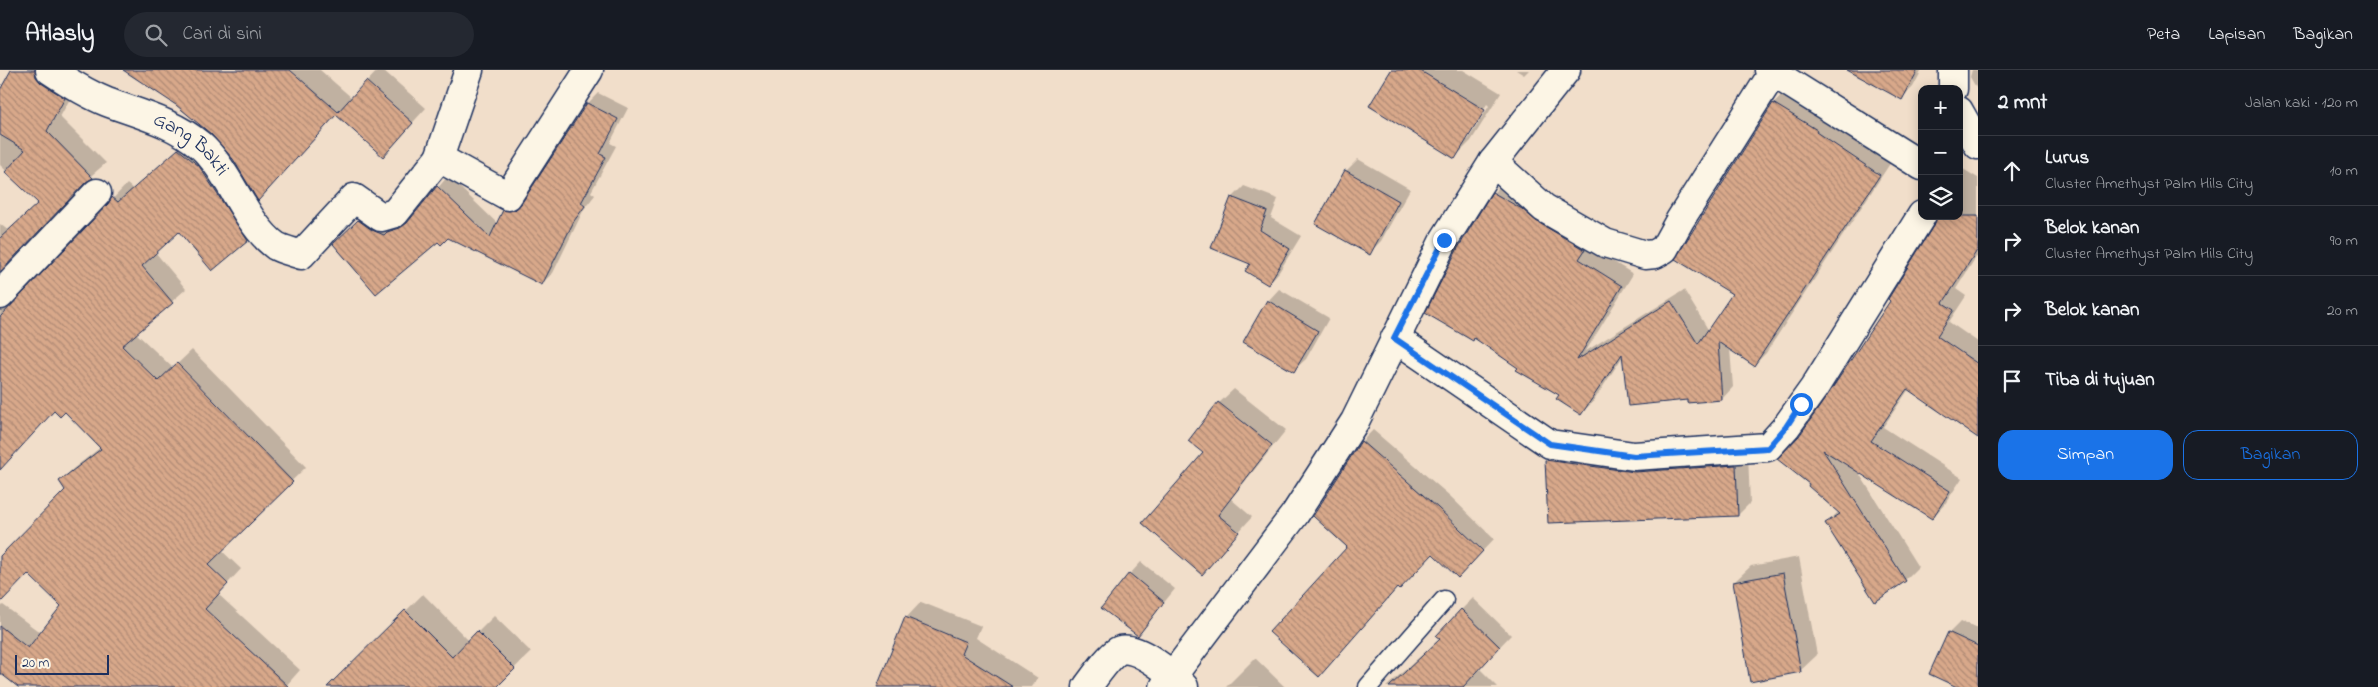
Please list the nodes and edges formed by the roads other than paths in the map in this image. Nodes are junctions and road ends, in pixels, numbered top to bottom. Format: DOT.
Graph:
graph roads {
  1 [pos="50,70"];
  2 [pos="470,70"];
  3 [pos="589,70"];
  4 [pos="1566,70"];
  5 [pos="1953,70"];
  6 [pos="1771,72"];
  7 [pos="1953,85"];
  8 [pos="1963,118"];
  9 [pos="1978,145"];
  10 [pos="440,158"];
  11 [pos="1493,162"];
  12 [pos="1918,164"];
  13 [pos="97,193"];
  14 [pos="1919,220"];
  15 [pos="0,295"];
  16 [pos="1394,338"];
  17 [pos="1444,600"];
  18 [pos="1174,683"];
  19 [pos="1087,687"];
  20 [pos="1368,687"];
  1 -- 10 [label="street, Gang Bakti"];
  2 -- 10 [label="street"];
  3 -- 10 [label="street"];
  4 -- 11 [label="street"];
  5 -- 7 [label="street"];
  6 -- 11 [label="street"];
  6 -- 12 [label="street"];
  8 -- 9 [label="street"];
  11 -- 16 [label="street"];
  13 -- 15 [label="street"];
  14 -- 16 [label="street"];
  16 -- 18 [label="street"];
  17 -- 20 [label="lane"];
  18 -- 19 [label="street"];
}
